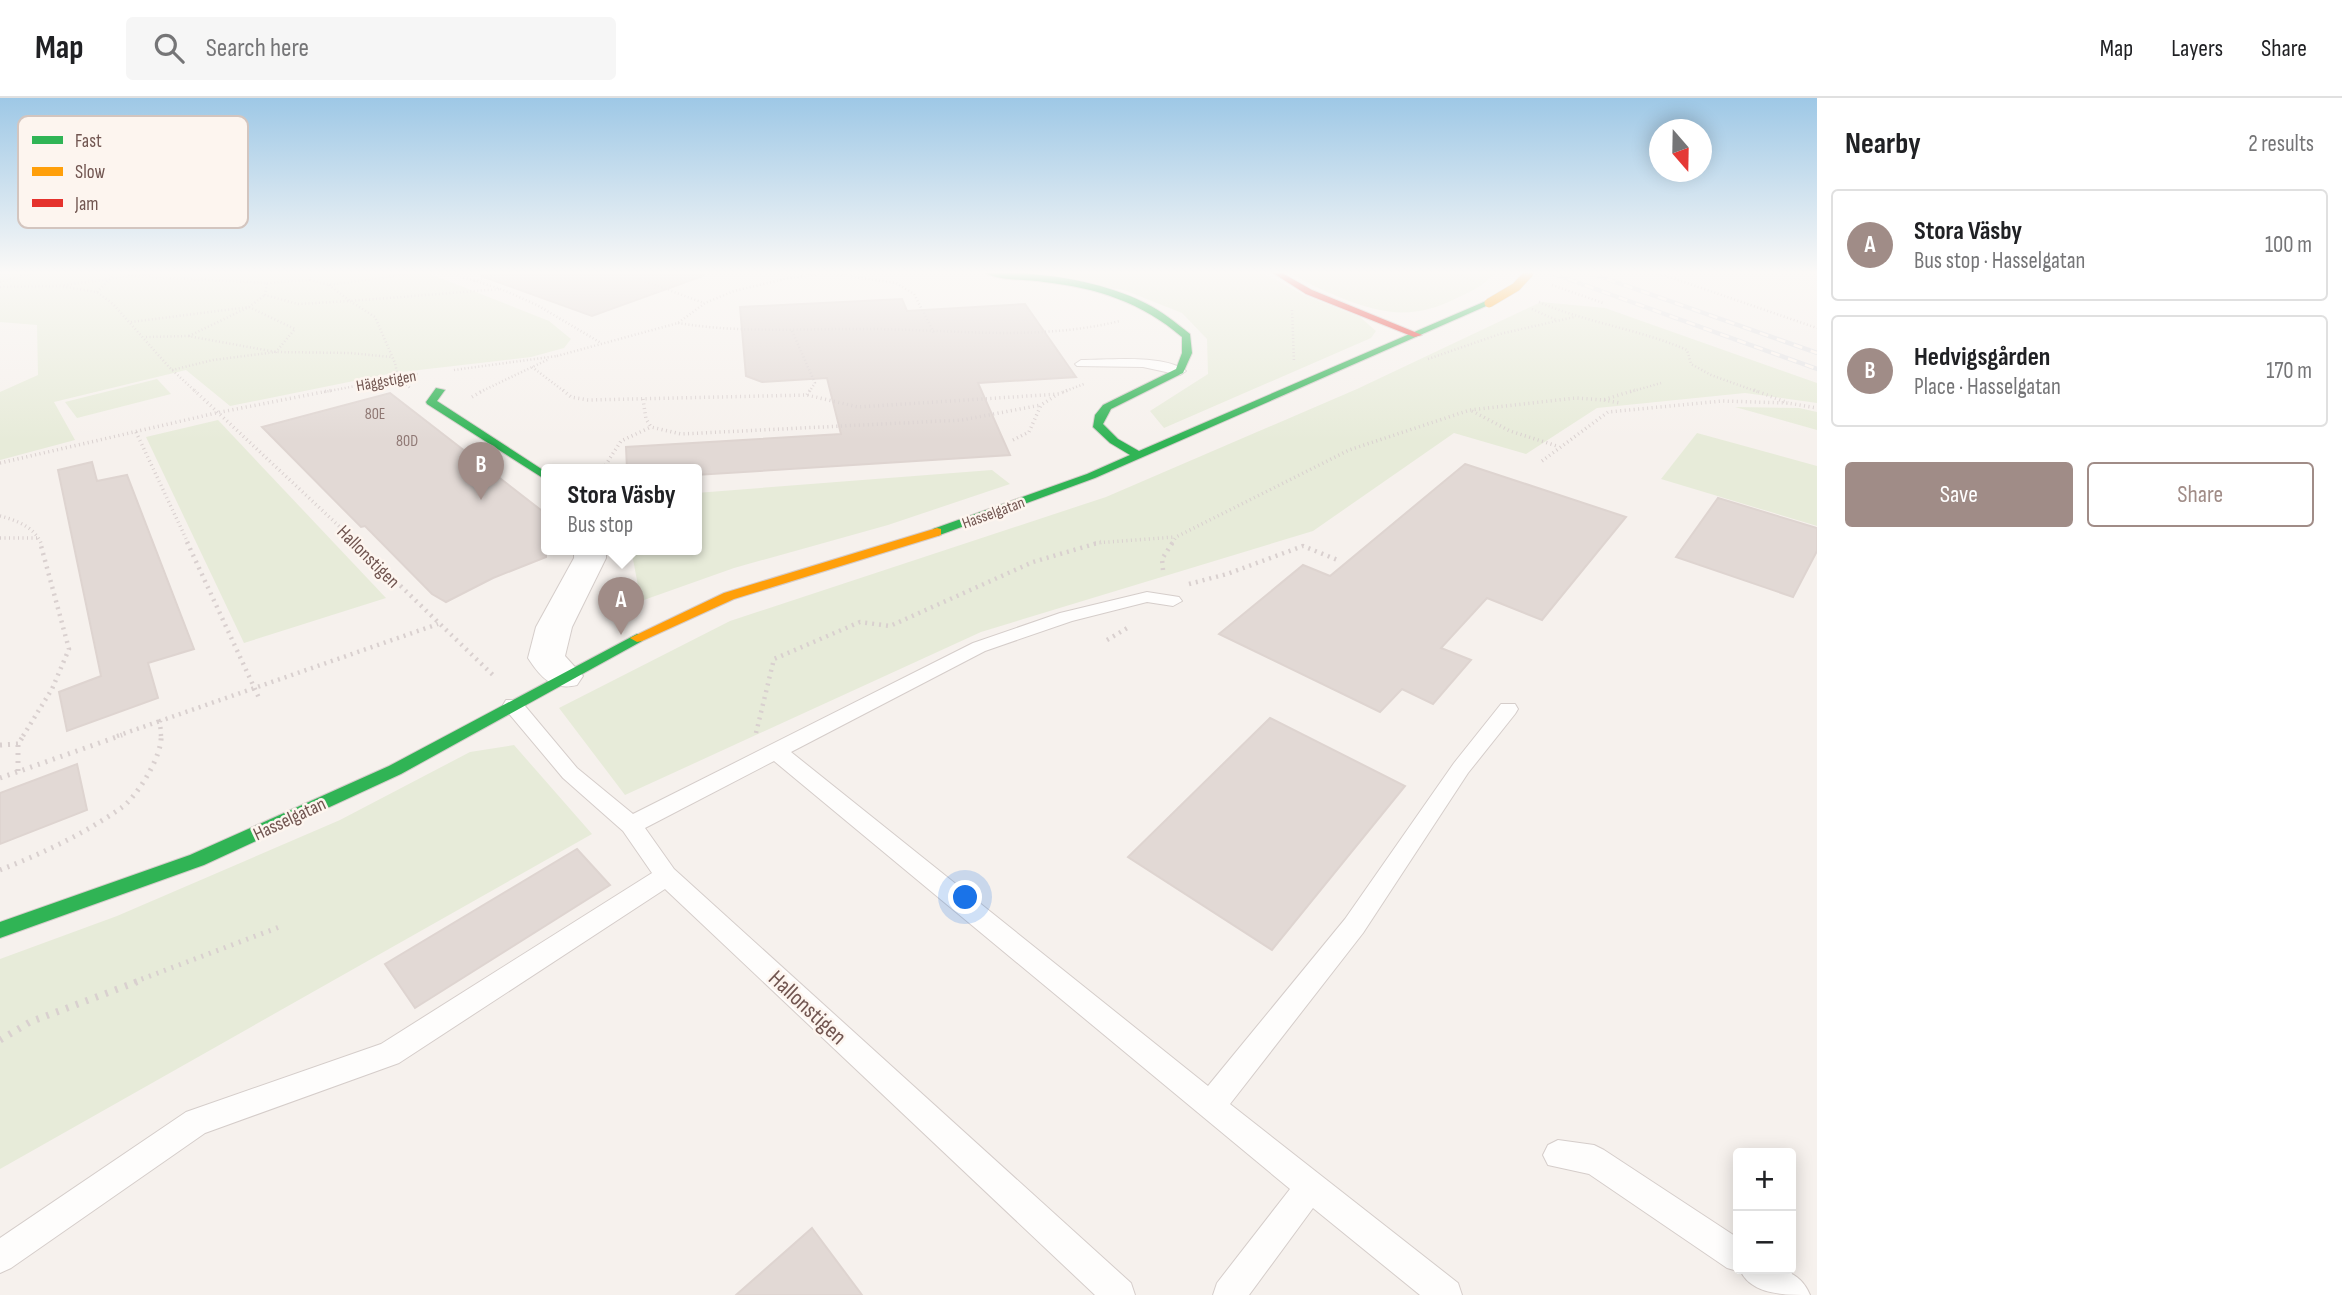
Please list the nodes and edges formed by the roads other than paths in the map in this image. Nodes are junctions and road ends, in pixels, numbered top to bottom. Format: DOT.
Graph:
graph roads {
  1 [pos="1181,329"];
  2 [pos="1401,329"];
  3 [pos="1431,329"];
  4 [pos="1417,335"];
  5 [pos="1081,364"];
  6 [pos="1180,371"];
  7 [pos="440,390"];
  8 [pos="1139,456"];
  9 [pos="541,474"];
  10 [pos="590,555"];
  11 [pos="1173,601"];
  12 [pos="564,676"];
  13 [pos="513,705"];
  14 [pos="1508,709"];
  15 [pos="777,752"];
  16 [pos="631,825"];
  17 [pos="666,876"];
  18 [pos="0,930"];
  19 [pos="1210,1106"];
  20 [pos="1558,1155"];
  21 [pos="1310,1187"];
  22 [pos="1733,1254"];
  23 [pos="0,1257"];
  24 [pos="1762,1274"];
  25 [pos="1119,1295"];
  26 [pos="1229,1295"];
  27 [pos="1447,1295"];
  28 [pos="1794,1295"];
  1 -- 6 [label="street"];
  2 -- 4 [label="street"];
  3 -- 4 [label="street, Hasselgatan, bridge"];
  4 -- 8 [label="street, Hasselgatan"];
  5 -- 6 [label="lane"];
  6 -- 8 [label="street"];
  7 -- 9 [label="street"];
  8 -- 12 [label="street, Hasselgatan"];
  10 -- 12 [label="street"];
  11 -- 15 [label="lane"];
  12 -- 13 [label="street, Hasselgatan"];
  13 -- 16 [label="lane, Hallonstigen"];
  13 -- 18 [label="street, Hasselgatan"];
  14 -- 19 [label="lane"];
  15 -- 16 [label="lane"];
  15 -- 19 [label="lane"];
  16 -- 17 [label="lane, Hallonstigen"];
  17 -- 23 [label="lane"];
  17 -- 25 [label="lane, Hallonstigen"];
  19 -- 21 [label="lane"];
  20 -- 22 [label="lane"];
  21 -- 26 [label="lane"];
  21 -- 27 [label="lane"];
  24 -- 28 [label="lane"];
}
